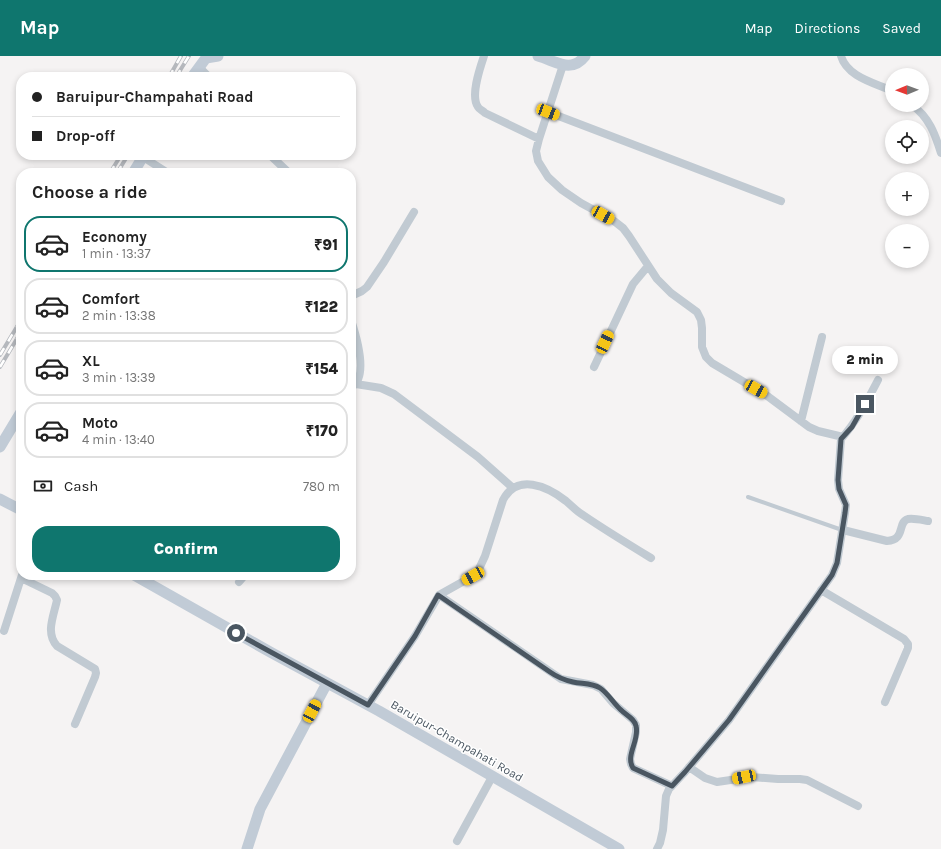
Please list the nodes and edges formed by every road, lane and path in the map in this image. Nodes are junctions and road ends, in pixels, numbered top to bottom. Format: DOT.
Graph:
graph roads {
  1 [pos="218,56"];
  2 [pos="484,56"];
  3 [pos="538,56"];
  4 [pos="585,56"];
  5 [pos="841,56"];
  6 [pos="204,61"];
  7 [pos="563,65"];
  8 [pos="196,72"];
  9 [pos="207,72"];
  10 [pos="885,88"];
  11 [pos="548,112"];
  12 [pos="921,112"];
  13 [pos="939,138"];
  14 [pos="539,139"];
  15 [pos="941,153"];
  16 [pos="150,160"];
  17 [pos="275,160"];
  18 [pos="161,168"];
  19 [pos="284,168"];
  20 [pos="780,201"];
  21 [pos="414,212"];
  22 [pos="648,266"];
  23 [pos="356,294"];
  24 [pos="356,336"];
  25 [pos="822,337"];
  26 [pos="594,367"];
  27 [pos="356,379"];
  28 [pos="878,380"];
  29 [pos="356,386"];
  30 [pos="16,420"];
  31 [pos="801,421"];
  32 [pos="841,439"];
  33 [pos="0,447"];
  34 [pos="513,488"];
  35 [pos="748,497"];
  36 [pos="0,499"];
  37 [pos="16,507"];
  38 [pos="928,520"];
  39 [pos="843,530"];
  40 [pos="651,558"];
  41 [pos="20,580"];
  42 [pos="27,580"];
  43 [pos="143,580"];
  44 [pos="821,590"];
  45 [pos="438,595"];
  46 [pos="4,631"];
  47 [pos="327,683"];
  48 [pos="885,702"];
  49 [pos="368,705"];
  50 [pos="75,724"];
  51 [pos="689,768"];
  52 [pos="492,777"];
  53 [pos="672,786"];
  54 [pos="858,806"];
  55 [pos="457,841"];
  56 [pos="247,849"];
  57 [pos="619,849"];
  58 [pos="657,849"];
  1 -- 6 [label="main road"];
  2 -- 14 [label="street"];
  3 -- 7 [label="main road"];
  4 -- 7 [label="main road"];
  5 -- 10 [label="street"];
  6 -- 8 [label="main road"];
  6 -- 9 [label="street"];
  7 -- 11 [label="street"];
  11 -- 14 [label="street"];
  11 -- 20 [label="street"];
  12 -- 13 [label="street"];
  13 -- 15 [label="street"];
  14 -- 22 [label="street"];
  16 -- 18 [label="street"];
  17 -- 19 [label="street"];
  21 -- 23 [label="street"];
  22 -- 26 [label="street"];
  22 -- 31 [label="street"];
  24 -- 27 [label="street"];
  25 -- 31 [label="street"];
  28 -- 32 [label="street"];
  29 -- 34 [label="street"];
  30 -- 33 [label="main road"];
  31 -- 32 [label="street"];
  32 -- 39 [label="street"];
  34 -- 40 [label="street"];
  34 -- 45 [label="street"];
  35 -- 39 [label="lane"];
  36 -- 37 [label="main road"];
  38 -- 39 [label="street"];
  39 -- 44 [label="street"];
  41 -- 46 [label="street"];
  42 -- 50 [label="street"];
  43 -- 47 [label="main road, Baruipur-Champahati Road"];
  44 -- 48 [label="street"];
  44 -- 51 [label="street"];
  45 -- 49 [label="street"];
  45 -- 53 [label="street"];
  47 -- 49 [label="main road, Baruipur-Champahati Road"];
  47 -- 56 [label="main road"];
  49 -- 52 [label="main road, Baruipur-Champahati Road"];
  51 -- 53 [label="street"];
  51 -- 54 [label="street"];
  52 -- 55 [label="street"];
  52 -- 57 [label="main road, Baruipur-Champahati Road"];
  53 -- 58 [label="street"];
}
